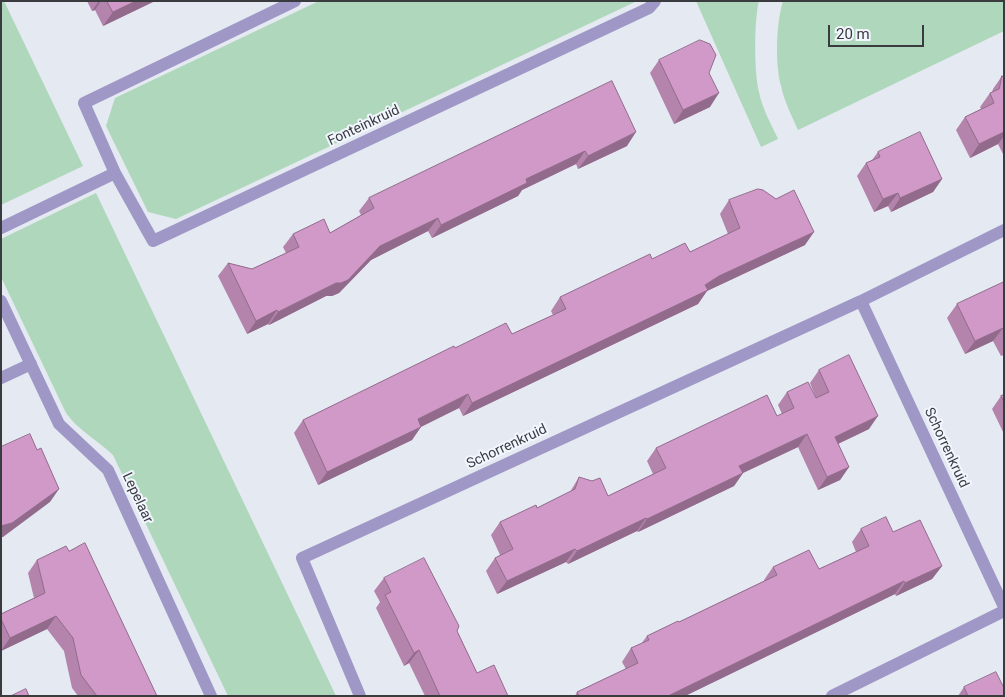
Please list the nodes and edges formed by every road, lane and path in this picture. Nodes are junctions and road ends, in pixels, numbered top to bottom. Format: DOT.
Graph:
graph roads {
  1 [pos="295,1"];
  2 [pos="655,1"];
  3 [pos="115,173"];
  4 [pos="1,228"];
  5 [pos="1004,230"];
  6 [pos="1,301"];
  7 [pos="861,301"];
  8 [pos="31,364"];
  9 [pos="1,378"];
  10 [pos="1004,609"];
  11 [pos="211,696"];
  12 [pos="360,696"];
  13 [pos="832,696"];
  1 -- 3 [label="street, Fonteinkruid"];
  2 -- 3 [label="street, Fonteinkruid"];
  3 -- 4 [label="street"];
  5 -- 7 [label="street, Schorrenkruid"];
  6 -- 8 [label="street, Lepelaar"];
  7 -- 10 [label="street, Schorrenkruid"];
  7 -- 12 [label="street, Schorrenkruid"];
  8 -- 9 [label="street"];
  8 -- 11 [label="street, Lepelaar"];
  10 -- 13 [label="street, Schorrenkruid"];
}
